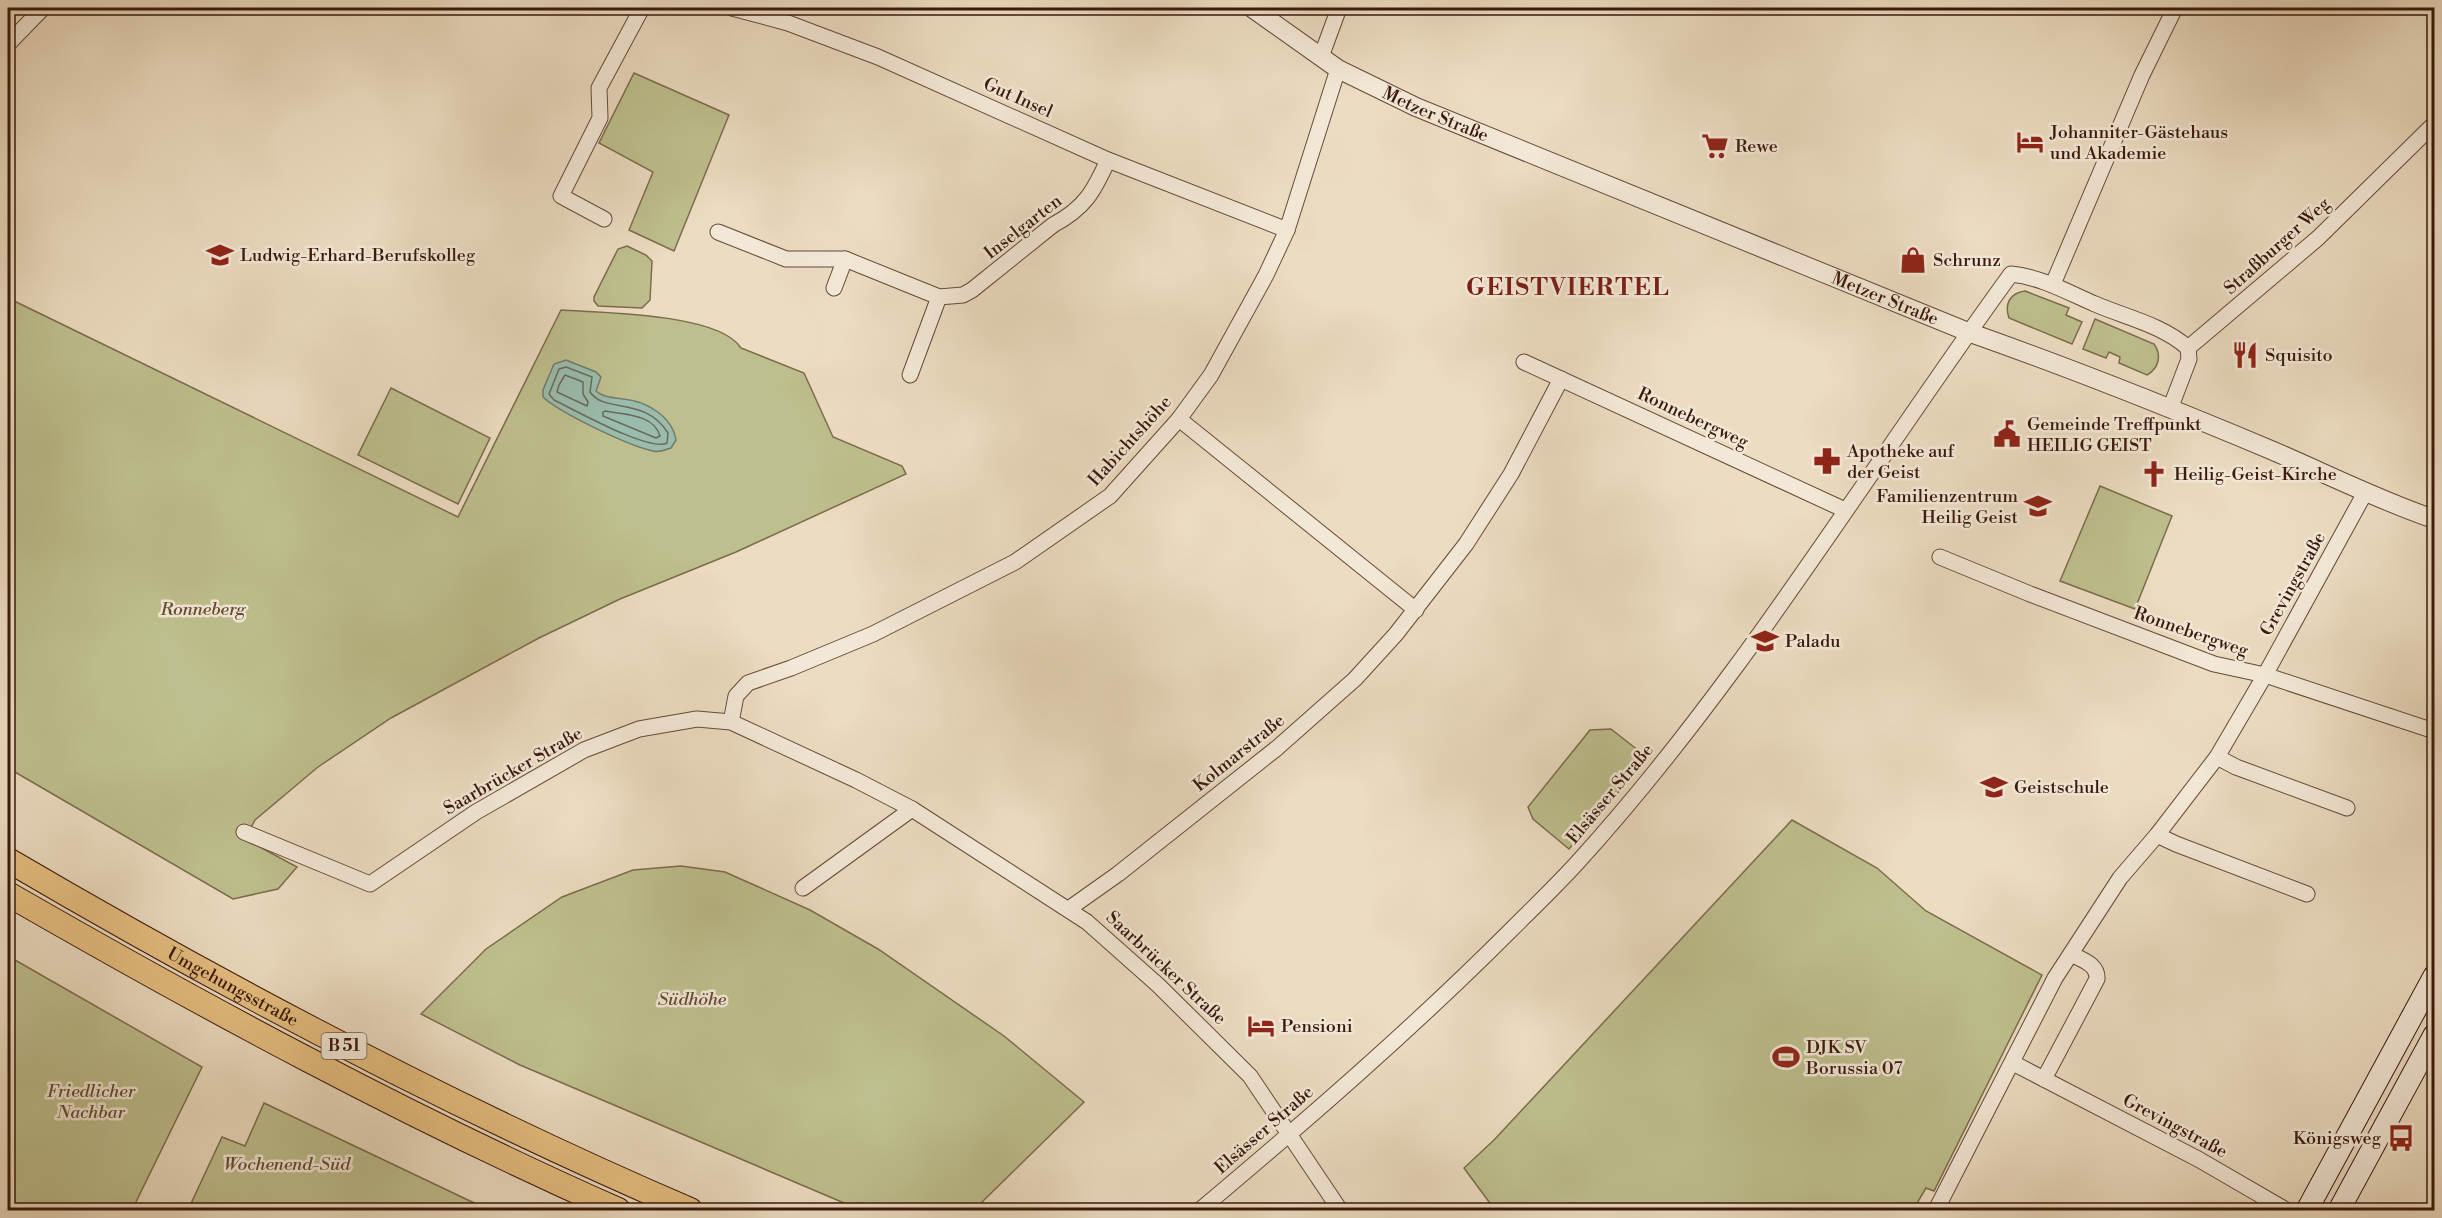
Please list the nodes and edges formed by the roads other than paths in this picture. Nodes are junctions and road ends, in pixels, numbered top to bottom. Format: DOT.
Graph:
graph roads {
  1 [pos="43,8"];
  2 [pos="642,8"];
  3 [pos="732,8"];
  4 [pos="1252,8"];
  5 [pos="1339,8"];
  6 [pos="2175,8"];
  7 [pos="8,44"];
  8 [pos="1321,57"];
  9 [pos="1338,69"];
  10 [pos="2434,124"];
  11 [pos="1108,160"];
  12 [pos="603,219"];
  13 [pos="1287,230"];
  14 [pos="718,232"];
  15 [pos="846,259"];
  16 [pos="2053,285"];
  17 [pos="834,288"];
  18 [pos="939,297"];
  19 [pos="1968,332"];
  20 [pos="2188,348"];
  21 [pos="1524,362"];
  22 [pos="909,375"];
  23 [pos="1561,379"];
  24 [pos="2170,409"];
  25 [pos="1179,419"];
  26 [pos="2366,491"];
  27 [pos="1845,510"];
  28 [pos="2434,519"];
  29 [pos="1940,557"];
  30 [pos="1416,610"];
  31 [pos="2265,675"];
  32 [pos="731,722"];
  33 [pos="2434,730"];
  34 [pos="2217,757"];
  35 [pos="2347,808"];
  36 [pos="912,809"];
  37 [pos="244,832"];
  38 [pos="2157,835"];
  39 [pos="8,860"];
  40 [pos="803,888"];
  41 [pos="8,894"];
  42 [pos="2307,894"];
  43 [pos="1070,909"];
  44 [pos="2071,954"];
  45 [pos="2434,977"];
  46 [pos="2434,1035"];
  47 [pos="2013,1063"];
  48 [pos="2044,1079"];
  49 [pos="1290,1134"];
  50 [pos="618,1210"];
  51 [pos="690,1210"];
  52 [pos="1200,1210"];
  53 [pos="1340,1210"];
  54 [pos="1936,1210"];
  55 [pos="2286,1210"];
  56 [pos="2307,1210"];
  57 [pos="2339,1210"];
  1 -- 7 [label="street"];
  2 -- 12 [label="street"];
  3 -- 11 [label="street, Gut Insel"];
  4 -- 8 [label="street, Metzer Straße"];
  5 -- 8 [label="street"];
  6 -- 16 [label="street"];
  8 -- 9 [label="street, Metzer Straße"];
  9 -- 13 [label="street, Habichtshöhe"];
  9 -- 19 [label="street, Metzer Straße"];
  10 -- 20 [label="street, Straßburger Weg"];
  11 -- 13 [label="street, Gut Insel"];
  11 -- 18 [label="street, Inselgarten"];
  13 -- 25 [label="street, Habichtshöhe"];
  14 -- 15 [label="street"];
  15 -- 17 [label="street"];
  15 -- 18 [label="street"];
  16 -- 19 [label="street, Elsässer Straße"];
  16 -- 20 [label="street"];
  18 -- 22 [label="street"];
  19 -- 24 [label="street, Metzer Straße"];
  19 -- 27 [label="street, Elsässer Straße"];
  20 -- 24 [label="street"];
  21 -- 23 [label="street, Ronnebergweg"];
  23 -- 27 [label="street, Ronnebergweg"];
  23 -- 30 [label="street, Kolmarstraße"];
  24 -- 26 [label="street, Metzer Straße"];
  25 -- 30 [label="street"];
  25 -- 32 [label="street, Habichtshöhe"];
  26 -- 28 [label="street, Metzer Straße"];
  26 -- 31 [label="street, Grevingstraße"];
  27 -- 49 [label="street, Elsässer Straße"];
  29 -- 31 [label="street, Ronnebergweg"];
  30 -- 43 [label="street, Kolmarstraße"];
  31 -- 33 [label="street, Ronnebergweg"];
  31 -- 34 [label="street, Grevingstraße"];
  32 -- 36 [label="street, Saarbrücker Straße"];
  32 -- 37 [label="street, Saarbrücker Straße"];
  34 -- 35 [label="street"];
  34 -- 38 [label="street, Grevingstraße"];
  36 -- 40 [label="street"];
  36 -- 43 [label="street, Saarbrücker Straße"];
  38 -- 42 [label="street"];
  38 -- 44 [label="street, Grevingstraße"];
  39 -- 51 [label="highway, Umgehungsstraße / B 51"];
  41 -- 50 [label="highway, Umgehungsstraße / B 51"];
  43 -- 49 [label="street, Saarbrücker Straße"];
  44 -- 47 [label="street, Grevingstraße"];
  44 -- 48 [label="street"];
  45 -- 56 [label="main road"];
  46 -- 57 [label="main road"];
  47 -- 48 [label="street, Grevingstraße"];
  47 -- 54 [label="street, Grevingstraße"];
  48 -- 55 [label="street, Grevingstraße"];
  49 -- 52 [label="street, Elsässer Straße"];
  49 -- 53 [label="street, Saarbrücker Straße"];
}
